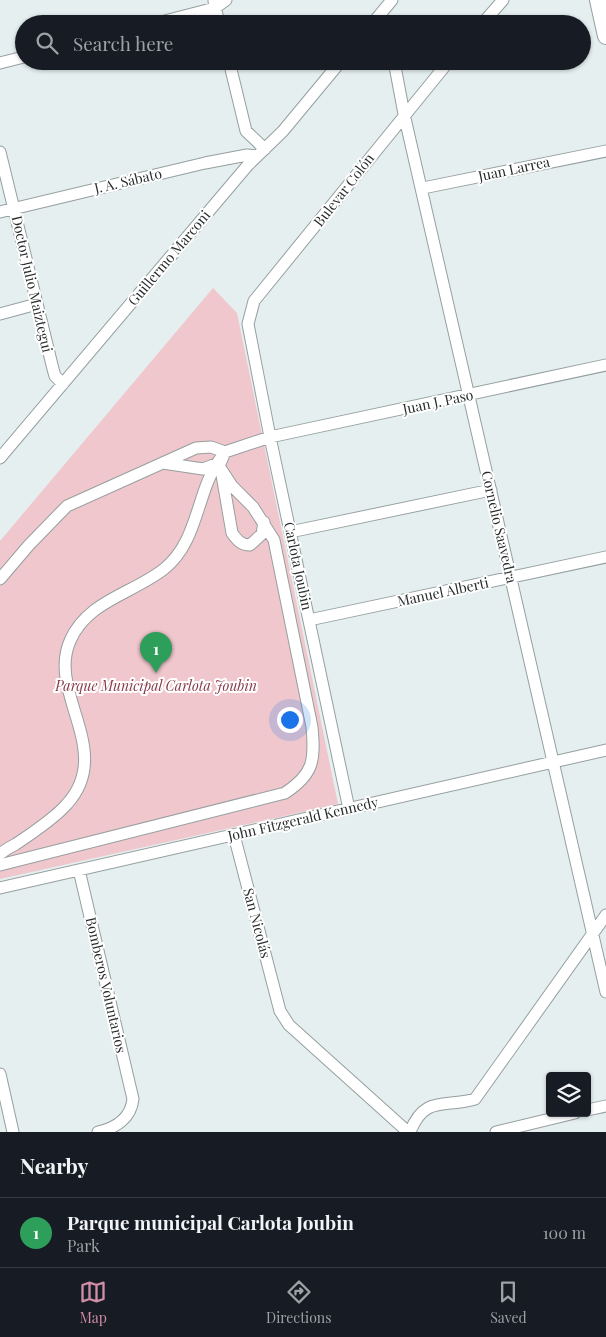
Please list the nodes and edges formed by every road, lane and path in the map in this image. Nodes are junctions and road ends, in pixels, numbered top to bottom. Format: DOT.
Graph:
graph roads {
  1 [pos="226,0"];
  2 [pos="392,0"];
  3 [pos="503,0"];
  4 [pos="598,0"];
  5 [pos="214,4"];
  6 [pos="383,5"];
  7 [pos="180,15"];
  8 [pos="490,15"];
  9 [pos="606,36"];
  10 [pos="15,59"];
  11 [pos="0,63"];
  12 [pos="231,70"];
  13 [pos="334,70"];
  14 [pos="396,70"];
  15 [pos="441,70"];
  16 [pos="404,114"];
  17 [pos="606,151"];
  18 [pos="0,152"];
  19 [pos="261,152"];
  20 [pos="423,188"];
  21 [pos="14,208"];
  22 [pos="0,212"];
  23 [pos="38,304"];
  24 [pos="0,314"];
  25 [pos="248,324"];
  26 [pos="606,365"];
  27 [pos="63,384"];
  28 [pos="469,395"];
  29 [pos="270,437"];
  30 [pos="0,458"];
  31 [pos="221,462"];
  32 [pos="161,463"];
  33 [pos="491,490"];
  34 [pos="264,522"];
  35 [pos="290,532"];
  36 [pos="606,557"];
  37 [pos="511,578"];
  38 [pos="0,580"];
  39 [pos="309,620"];
  40 [pos="606,750"];
  41 [pos="553,762"];
  42 [pos="349,808"];
  43 [pos="234,835"];
  44 [pos="0,854"];
  45 [pos="0,865"];
  46 [pos="79,870"];
  47 [pos="0,888"];
  48 [pos="606,915"];
  49 [pos="592,934"];
  50 [pos="606,992"];
  51 [pos="0,1074"];
  52 [pos="606,1106"];
  53 [pos="591,1109"];
  54 [pos="558,1117"];
  55 [pos="13,1132"];
  56 [pos="98,1132"];
  57 [pos="409,1132"];
  58 [pos="496,1132"];
  1 -- 5 [label="street"];
  2 -- 6 [label="street"];
  3 -- 8 [label="street"];
  4 -- 9 [label="highway"];
  5 -- 7 [label="street"];
  10 -- 11 [label="street"];
  12 -- 19 [label="street"];
  13 -- 19 [label="street, Guillermo Marconi"];
  14 -- 16 [label="street, Cornelio Saavedra"];
  15 -- 16 [label="street, Bulevar Colón"];
  16 -- 20 [label="street, Cornelio Saavedra"];
  16 -- 25 [label="street, Bulevar Colón"];
  17 -- 20 [label="street, Juan Larrea"];
  18 -- 21 [label="street, Doctor Julio Maiztegui"];
  19 -- 21 [label="street, J. A. Sábato"];
  19 -- 27 [label="street, Guillermo Marconi"];
  20 -- 28 [label="street, Cornelio Saavedra"];
  21 -- 22 [label="street, J. A. Sábato"];
  21 -- 23 [label="street, Doctor Julio Maiztegui"];
  23 -- 24 [label="street"];
  23 -- 27 [label="street, Doctor Julio Maiztegui"];
  25 -- 29 [label="street, Carlota Joubin"];
  26 -- 28 [label="street, Juan J. Paso"];
  27 -- 30 [label="street, Guillermo Marconi"];
  28 -- 29 [label="street, Juan J. Paso"];
  28 -- 33 [label="street, Cornelio Saavedra"];
  29 -- 31 [label="street, Juan J. Paso"];
  29 -- 35 [label="street, Carlota Joubin"];
  31 -- 32 [label="street, Juan J. Paso"];
  31 -- 32 [label="street"];
  31 -- 34 [label="street"];
  31 -- 34 [label="street"];
  31 -- 44 [label="street"];
  32 -- 38 [label="street"];
  33 -- 35 [label="street"];
  33 -- 37 [label="street, Cornelio Saavedra"];
  34 -- 45 [label="street"];
  35 -- 39 [label="street, Carlota Joubin"];
  36 -- 37 [label="street, Manuel Alberti"];
  37 -- 39 [label="street, Manuel Alberti"];
  37 -- 41 [label="street, Cornelio Saavedra"];
  39 -- 42 [label="street, Carlota Joubin"];
  40 -- 41 [label="street, John Fitzgerald Kennedy"];
  41 -- 42 [label="street, John Fitzgerald Kennedy"];
  41 -- 49 [label="street, Cornelio Saavedra"];
  42 -- 43 [label="street, John Fitzgerald Kennedy"];
  43 -- 46 [label="street, John Fitzgerald Kennedy"];
  43 -- 57 [label="street, San Nicolás"];
  46 -- 47 [label="street, John Fitzgerald Kennedy"];
  46 -- 56 [label="street, Bomberos Voluntarios"];
  48 -- 49 [label="street"];
  49 -- 50 [label="street, Cornelio Saavedra"];
  49 -- 57 [label="street"];
  51 -- 55 [label="street"];
  52 -- 53 [label="street"];
  54 -- 58 [label="street"];
}
